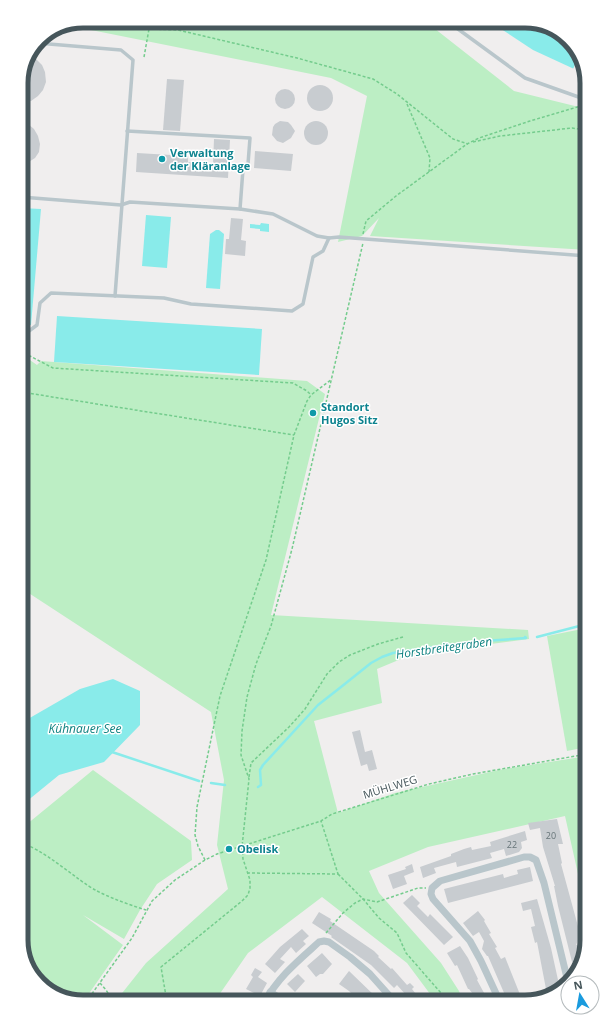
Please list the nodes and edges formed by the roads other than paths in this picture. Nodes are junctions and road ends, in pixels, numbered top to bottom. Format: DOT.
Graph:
graph roads {
  1 [pos="457,28"];
  2 [pos="45,44"];
  3 [pos="580,98"];
  4 [pos="127,131"];
  5 [pos="28,198"];
  6 [pos="122,205"];
  7 [pos="240,209"];
  8 [pos="329,238"];
  9 [pos="580,255"];
  10 [pos="115,296"];
  11 [pos="28,331"];
  12 [pos="566,975"];
  13 [pos="270,992"];
  14 [pos="268,995"];
  15 [pos="275,995"];
  16 [pos="389,995"];
  17 [pos="497,995"];
  1 -- 3 [label="lane"];
  2 -- 4 [label="lane"];
  4 -- 6 [label="lane"];
  4 -- 7 [label="lane"];
  5 -- 6 [label="lane"];
  6 -- 7 [label="lane"];
  6 -- 10 [label="lane"];
  7 -- 8 [label="lane"];
  8 -- 9 [label="lane"];
  8 -- 10 [label="lane"];
  10 -- 11 [label="lane"];
  12 -- 17 [label="street"];
  13 -- 14 [label="street"];
  13 -- 15 [label="street"];
  13 -- 16 [label="street"];
}
